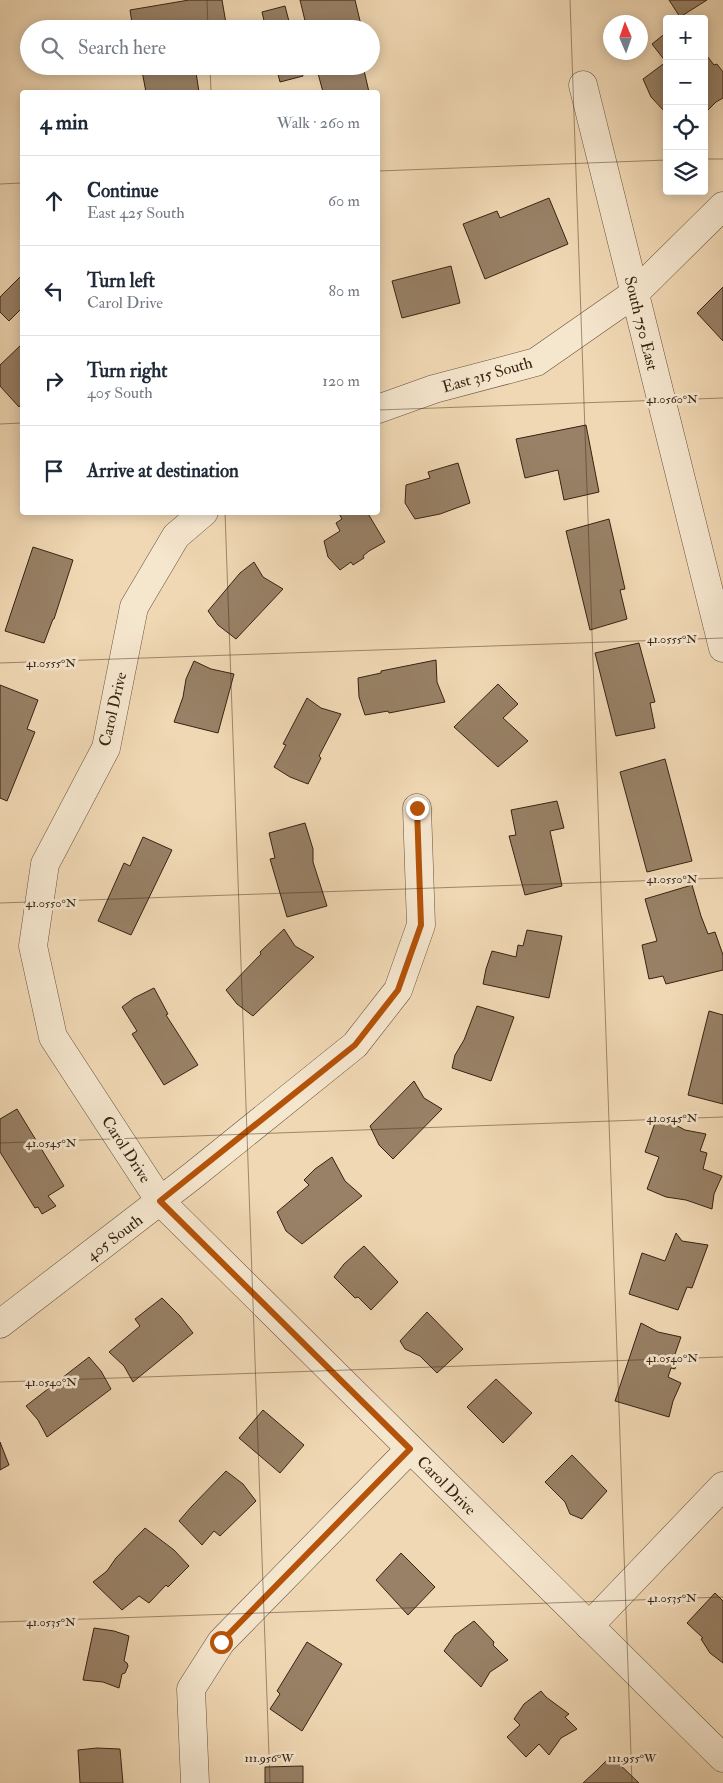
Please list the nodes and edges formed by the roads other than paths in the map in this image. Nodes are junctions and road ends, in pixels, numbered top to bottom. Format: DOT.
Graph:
graph roads {
  1 [pos="583,85"];
  2 [pos="723,206"];
  3 [pos="634,292"];
  4 [pos="380,408"];
  5 [pos="200,515"];
  6 [pos="723,648"];
  7 [pos="417,808"];
  8 [pos="160,1201"];
  9 [pos="0,1324"];
  10 [pos="410,1449"];
  11 [pos="723,1486"];
  12 [pos="589,1626"];
  13 [pos="723,1758"];
  14 [pos="195,1783"];
  1 -- 3 [label="street, South 750 East"];
  2 -- 3 [label="street, East 315 South"];
  3 -- 4 [label="street, East 315 South"];
  3 -- 6 [label="street, South 750 East"];
  5 -- 8 [label="street, Carol Drive"];
  7 -- 8 [label="street, 405 South"];
  8 -- 9 [label="street, 405 South"];
  8 -- 10 [label="street, Carol Drive"];
  10 -- 12 [label="street, Carol Drive"];
  10 -- 14 [label="street"];
  11 -- 12 [label="street"];
  12 -- 13 [label="street, Carol Drive"];
}
